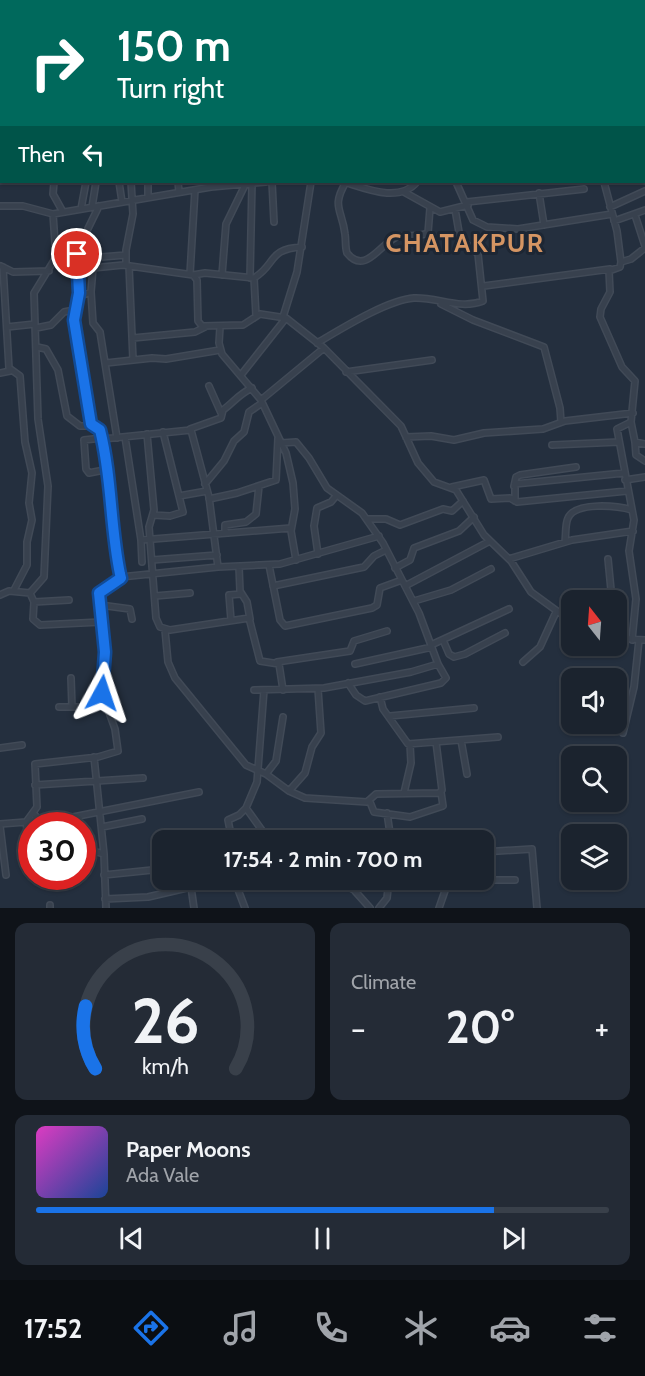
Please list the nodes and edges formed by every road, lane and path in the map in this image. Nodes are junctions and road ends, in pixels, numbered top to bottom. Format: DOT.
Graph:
graph roads {
  1 [pos="54,183"];
  2 [pos="86,183"];
  3 [pos="96,183"];
  4 [pos="119,183"];
  5 [pos="131,183"];
  6 [pos="148,183"];
  7 [pos="178,183"];
  8 [pos="249,183"];
  9 [pos="272,183"];
  10 [pos="311,183"];
  11 [pos="344,183"];
  12 [pos="348,183"];
  13 [pos="416,183"];
  14 [pos="457,183"];
  15 [pos="604,183"];
  16 [pos="222,184"];
  17 [pos="584,189"];
  18 [pos="195,190"];
  19 [pos="645,191"];
  20 [pos="179,192"];
  21 [pos="404,192"];
  22 [pos="539,193"];
  23 [pos="148,197"];
  24 [pos="132,200"];
  25 [pos="122,202"];
  26 [pos="467,203"];
  27 [pos="0,206"];
  28 [pos="99,206"];
  29 [pos="92,207"];
  30 [pos="610,207"];
  31 [pos="430,208"];
  32 [pos="81,209"];
  33 [pos="454,209"];
  34 [pos="645,210"];
  35 [pos="63,212"];
  36 [pos="53,214"];
  37 [pos="612,214"];
  38 [pos="635,215"];
  39 [pos="614,221"];
  40 [pos="274,222"];
  41 [pos="544,225"];
  42 [pos="302,247"];
  43 [pos="645,247"];
  44 [pos="126,255"];
  45 [pos="77,259"];
  46 [pos="621,262"];
  47 [pos="128,265"];
  48 [pos="2,266"];
  49 [pos="610,269"];
  50 [pos="49,271"];
  51 [pos="192,274"];
  52 [pos="222,275"];
  53 [pos="252,278"];
  54 [pos="484,286"];
  55 [pos="91,292"];
  56 [pos="78,297"];
  57 [pos="434,301"];
  58 [pos="74,310"];
  59 [pos="256,316"];
  60 [pos="285,318"];
  61 [pos="36,326"];
  62 [pos="7,327"];
  63 [pos="205,327"];
  64 [pos="220,327"];
  65 [pos="133,338"];
  66 [pos="317,343"];
  67 [pos="37,347"];
  68 [pos="324,348"];
  69 [pos="220,350"];
  70 [pos="133,360"];
  71 [pos="432,360"];
  72 [pos="106,363"];
  73 [pos="10,371"];
  74 [pos="346,372"];
  75 [pos="0,373"];
  76 [pos="241,375"];
  77 [pos="209,386"];
  78 [pos="252,388"];
  79 [pos="262,401"];
  80 [pos="633,413"];
  81 [pos="222,415"];
  82 [pos="561,422"];
  83 [pos="631,422"];
  84 [pos="92,426"];
  85 [pos="190,429"];
  86 [pos="163,432"];
  87 [pos="147,434"];
  88 [pos="125,437"];
  89 [pos="406,437"];
  90 [pos="117,438"];
  91 [pos="103,439"];
  92 [pos="280,440"];
  93 [pos="619,442"];
  94 [pos="635,442"];
  95 [pos="645,444"];
  96 [pos="552,445"];
  97 [pos="645,461"];
  98 [pos="576,467"];
  99 [pos="109,469"];
  100 [pos="624,473"];
  101 [pos="645,477"];
  102 [pos="625,480"];
  103 [pos="205,484"];
  104 [pos="259,486"];
  105 [pos="514,486"];
  106 [pos="452,487"];
  107 [pos="207,491"];
  108 [pos="627,491"];
  109 [pos="179,496"];
  110 [pos="336,496"];
  111 [pos="209,499"];
  112 [pos="463,501"];
  113 [pos="515,501"];
  114 [pos="632,510"];
  115 [pos="153,515"];
  116 [pos="474,517"];
  117 [pos="367,519"];
  118 [pos="291,528"];
  119 [pos="633,531"];
  120 [pos="225,533"];
  121 [pos="214,534"];
  122 [pos="379,536"];
  123 [pos="141,540"];
  124 [pos="151,540"];
  125 [pos="489,541"];
  126 [pos="565,542"];
  127 [pos="386,550"];
  128 [pos="318,554"];
  129 [pos="217,555"];
  130 [pos="509,559"];
  131 [pos="152,560"];
  132 [pos="296,560"];
  133 [pos="608,560"];
  134 [pos="142,562"];
  135 [pos="269,566"];
  136 [pos="218,567"];
  137 [pos="238,567"];
  138 [pos="395,568"];
  139 [pos="491,569"];
  140 [pos="153,573"];
  141 [pos="121,578"];
  142 [pos="404,583"];
  143 [pos="273,586"];
  144 [pos="14,590"];
  145 [pos="611,590"];
  146 [pos="30,593"];
  147 [pos="190,593"];
  148 [pos="241,594"];
  149 [pos="0,595"];
  150 [pos="155,596"];
  151 [pos="69,600"];
  152 [pos="414,601"];
  153 [pos="34,602"];
  154 [pos="100,605"];
  155 [pos="509,609"];
  156 [pos="556,612"];
  157 [pos="561,615"];
  158 [pos="132,619"];
  159 [pos="250,619"];
  160 [pos="231,620"];
  161 [pos="101,622"];
  162 [pos="165,630"];
  163 [pos="387,631"];
  164 [pos="505,633"];
  165 [pos="443,640"];
  166 [pos="638,640"];
  167 [pos="431,646"];
  168 [pos="277,662"];
  169 [pos="524,662"];
  170 [pos="355,664"];
  171 [pos="438,664"];
  172 [pos="71,678"];
  173 [pos="348,683"];
  174 [pos="318,689"];
  175 [pos="254,690"];
  176 [pos="264,690"];
  177 [pos="283,690"];
  178 [pos="380,697"];
  179 [pos="105,703"];
  180 [pos="60,707"];
  181 [pos="72,707"];
  182 [pos="474,708"];
  183 [pos="627,714"];
  184 [pos="390,716"];
  185 [pos="283,717"];
  186 [pos="498,737"];
  187 [pos="461,740"];
  188 [pos="436,742"];
  189 [pos="410,744"];
  190 [pos="22,745"];
  191 [pos="0,748"];
  192 [pos="94,757"];
  193 [pos="258,771"];
  194 [pos="266,774"];
  195 [pos="467,774"];
  196 [pos="143,777"];
  197 [pos="96,781"];
  198 [pos="35,785"];
  199 [pos="289,791"];
  200 [pos="200,792"];
  201 [pos="441,792"];
  202 [pos="404,793"];
  203 [pos="370,802"];
  204 [pos="246,808"];
  205 [pos="100,811"];
  206 [pos="34,812"];
  207 [pos="96,812"];
  208 [pos="387,813"];
  209 [pos="142,819"];
  210 [pos="18,823"];
  211 [pos="0,825"];
  212 [pos="102,827"];
  213 [pos="230,830"];
  214 [pos="262,830"];
  215 [pos="390,830"];
  216 [pos="494,851"];
  217 [pos="96,852"];
  218 [pos="104,854"];
  219 [pos="152,870"];
  220 [pos="6,875"];
  221 [pos="104,875"];
  222 [pos="494,880"];
  223 [pos="515,880"];
  224 [pos="238,890"];
  225 [pos="354,890"];
  226 [pos="388,890"];
  227 [pos="445,890"];
  228 [pos="170,892"];
  229 [pos="105,899"];
  230 [pos="106,908"];
  231 [pos="194,908"];
  232 [pos="245,908"];
  233 [pos="370,908"];
  234 [pos="379,908"];
  235 [pos="439,908"];
  236 [pos="537,908"];
  1 -- 35 [label="street"];
  2 -- 32 [label="street"];
  3 -- 29 [label="street"];
  4 -- 25 [label="street"];
  5 -- 24 [label="street"];
  6 -- 23 [label="street"];
  7 -- 20 [label="street"];
  8 -- 16 [label="street"];
  8 -- 52 [label="street"];
  8 -- 53 [label="street"];
  9 -- 40 [label="street"];
  10 -- 42 [label="street"];
  11 -- 31 [label="street"];
  12 -- 21 [label="street"];
  13 -- 21 [label="street"];
  14 -- 26 [label="street"];
  15 -- 30 [label="street"];
  16 -- 18 [label="street"];
  17 -- 22 [label="street"];
  18 -- 20 [label="street"];
  18 -- 51 [label="street"];
  19 -- 30 [label="street"];
  20 -- 23 [label="street"];
  21 -- 31 [label="street"];
  22 -- 26 [label="street"];
  22 -- 41 [label="street"];
  23 -- 24 [label="street"];
  24 -- 25 [label="street"];
  24 -- 44 [label="street"];
  25 -- 28 [label="street"];
  26 -- 33 [label="street"];
  26 -- 41 [label="street"];
  27 -- 36 [label="street"];
  28 -- 29 [label="street"];
  28 -- 45 [label="street"];
  29 -- 32 [label="street"];
  30 -- 37 [label="street"];
  31 -- 33 [label="street"];
  32 -- 35 [label="street"];
  33 -- 54 [label="street"];
  34 -- 38 [label="street"];
  35 -- 36 [label="street"];
  36 -- 50 [label="street"];
  37 -- 39 [label="street"];
  37 -- 41 [label="street"];
  38 -- 39 [label="street"];
  38 -- 43 [label="street"];
  39 -- 46 [label="street"];
  42 -- 53 [label="street"];
  42 -- 60 [label="street"];
  43 -- 46 [label="street"];
  44 -- 45 [label="street"];
  44 -- 47 [label="street"];
  45 -- 56 [label="street"];
  46 -- 49 [label="street"];
  47 -- 51 [label="street"];
  47 -- 55 [label="street"];
  47 -- 65 [label="street"];
  48 -- 50 [label="street"];
  48 -- 62 [label="street"];
  49 -- 54 [label="street"];
  49 -- 80 [label="street"];
  50 -- 61 [label="street"];
  51 -- 52 [label="street"];
  51 -- 63 [label="street"];
  52 -- 53 [label="street"];
  53 -- 59 [label="street"];
  54 -- 57 [label="street"];
  55 -- 56 [label="street"];
  55 -- 72 [label="street"];
  56 -- 58 [label="street"];
  57 -- 66 [label="street"];
  57 -- 82 [label="street"];
  58 -- 61 [label="street"];
  58 -- 84 [label="street"];
  59 -- 60 [label="street"];
  59 -- 64 [label="street"];
  60 -- 66 [label="street"];
  60 -- 76 [label="street"];
  61 -- 62 [label="street"];
  61 -- 67 [label="street"];
  62 -- 73 [label="street"];
  63 -- 64 [label="street"];
  63 -- 65 [label="street"];
  64 -- 69 [label="street"];
  65 -- 70 [label="street"];
  66 -- 68 [label="street"];
  67 -- 84 [label="street"];
  67 -- 146 [label="street"];
  68 -- 74 [label="street"];
  68 -- 79 [label="street"];
  69 -- 70 [label="street"];
  69 -- 76 [label="street"];
  70 -- 72 [label="street"];
  71 -- 74 [label="street"];
  72 -- 90 [label="street"];
  73 -- 75 [label="street"];
  73 -- 144 [label="street"];
  74 -- 89 [label="street"];
  76 -- 78 [label="street"];
  77 -- 81 [label="street"];
  78 -- 79 [label="street"];
  78 -- 81 [label="street"];
  79 -- 92 [label="street"];
  79 -- 103 [label="street"];
  80 -- 82 [label="street"];
  80 -- 83 [label="street"];
  81 -- 85 [label="street"];
  82 -- 89 [label="street"];
  83 -- 93 [label="street"];
  83 -- 94 [label="street"];
  84 -- 91 [label="street"];
  85 -- 86 [label="street"];
  85 -- 103 [label="street"];
  86 -- 87 [label="street"];
  86 -- 109 [label="street"];
  87 -- 88 [label="street"];
  87 -- 115 [label="street"];
  88 -- 90 [label="street"];
  88 -- 123 [label="street"];
  89 -- 106 [label="street"];
  90 -- 91 [label="street"];
  91 -- 99 [label="street"];
  91 -- 99 [label="street"];
  92 -- 104 [label="street"];
  92 -- 110 [label="street"];
  92 -- 118 [label="street"];
  93 -- 96 [label="street"];
  93 -- 100 [label="street"];
  94 -- 95 [label="street"];
  94 -- 97 [label="street"];
  98 -- 105 [label="street"];
  99 -- 141 [label="street"];
  100 -- 102 [label="street"];
  100 -- 105 [label="street"];
  101 -- 102 [label="street"];
  102 -- 108 [label="street"];
  103 -- 107 [label="street"];
  104 -- 111 [label="street"];
  104 -- 120 [label="street"];
  105 -- 113 [label="street"];
  106 -- 112 [label="street"];
  106 -- 113 [label="street"];
  107 -- 109 [label="street"];
  107 -- 111 [label="street"];
  108 -- 113 [label="street"];
  108 -- 114 [label="street"];
  109 -- 115 [label="street"];
  110 -- 117 [label="street"];
  110 -- 128 [label="street"];
  111 -- 121 [label="street"];
  112 -- 116 [label="street"];
  112 -- 117 [label="street"];
  114 -- 119 [label="street"];
  114 -- 126 [label="street"];
  115 -- 124 [label="street"];
  116 -- 125 [label="street"];
  116 -- 138 [label="street"];
  117 -- 122 [label="street"];
  118 -- 120 [label="street"];
  118 -- 132 [label="street"];
  119 -- 126 [label="street"];
  119 -- 166 [label="street"];
  120 -- 121 [label="street"];
  121 -- 124 [label="street"];
  121 -- 129 [label="street"];
  122 -- 127 [label="street"];
  122 -- 128 [label="street"];
  123 -- 124 [label="street"];
  123 -- 134 [label="street"];
  124 -- 131 [label="street"];
  125 -- 130 [label="street"];
  125 -- 142 [label="street"];
  126 -- 130 [label="street"];
  127 -- 138 [label="street"];
  127 -- 143 [label="street"];
  128 -- 132 [label="street"];
  129 -- 131 [label="street"];
  129 -- 136 [label="street"];
  130 -- 156 [label="street"];
  131 -- 140 [label="street"];
  132 -- 135 [label="street"];
  133 -- 145 [label="street"];
  135 -- 137 [label="street"];
  135 -- 143 [label="street"];
  136 -- 137 [label="street"];
  136 -- 140 [label="street"];
  137 -- 148 [label="street"];
  138 -- 142 [label="street"];
  139 -- 152 [label="street"];
  140 -- 141 [label="street"];
  140 -- 150 [label="street"];
  141 -- 154 [label="street"];
  142 -- 143 [label="street"];
  142 -- 152 [label="street"];
  144 -- 146 [label="street"];
  144 -- 149 [label="street"];
  146 -- 153 [label="street"];
  147 -- 150 [label="street"];
  148 -- 159 [label="street"];
  148 -- 160 [label="street"];
  150 -- 162 [label="street"];
  151 -- 153 [label="street"];
  152 -- 167 [label="street"];
  153 -- 161 [label="street"];
  154 -- 158 [label="street"];
  154 -- 161 [label="street"];
  155 -- 165 [label="street"];
  156 -- 157 [label="street"];
  156 -- 169 [label="street"];
  159 -- 160 [label="street"];
  159 -- 168 [label="street"];
  160 -- 162 [label="street"];
  161 -- 179 [label="street"];
  162 -- 193 [label="street"];
  163 -- 168 [label="street"];
  164 -- 165 [label="street"];
  165 -- 167 [label="street"];
  166 -- 183 [label="street"];
  167 -- 170 [label="street"];
  167 -- 171 [label="street"];
  168 -- 177 [label="street"];
  171 -- 173 [label="street"];
  171 -- 178 [label="street"];
  172 -- 181 [label="street"];
  173 -- 174 [label="street"];
  173 -- 178 [label="street"];
  174 -- 177 [label="street"];
  174 -- 199 [label="street"];
  175 -- 176 [label="street"];
  176 -- 177 [label="street"];
  176 -- 193 [label="street"];
  178 -- 184 [label="street"];
  179 -- 181 [label="street"];
  179 -- 192 [label="street"];
  180 -- 181 [label="street"];
  182 -- 184 [label="street"];
  184 -- 189 [label="street"];
  185 -- 194 [label="street"];
  186 -- 187 [label="street"];
  187 -- 188 [label="street"];
  187 -- 195 [label="street"];
  188 -- 189 [label="street"];
  188 -- 201 [label="street"];
  189 -- 202 [label="street"];
  190 -- 191 [label="street"];
  192 -- 197 [label="street"];
  192 -- 198 [label="street"];
  193 -- 194 [label="street"];
  193 -- 204 [label="street"];
  194 -- 199 [label="street"];
  196 -- 197 [label="street"];
  197 -- 198 [label="street"];
  197 -- 205 [label="street"];
  198 -- 206 [label="street"];
  199 -- 203 [label="street"];
  200 -- 205 [label="street"];
  201 -- 202 [label="street"];
  201 -- 208 [label="street"];
  202 -- 203 [label="street"];
  203 -- 208 [label="street"];
  204 -- 213 [label="street"];
  204 -- 214 [label="street"];
  205 -- 207 [label="street"];
  205 -- 212 [label="street"];
  208 -- 215 [label="street"];
  209 -- 212 [label="street"];
  210 -- 211 [label="street"];
  211 -- 220 [label="street"];
  212 -- 218 [label="street"];
  216 -- 236 [label="street"];
  217 -- 218 [label="street"];
  218 -- 221 [label="street"];
  219 -- 221 [label="street"];
  221 -- 229 [label="street"];
  222 -- 223 [label="street"];
  224 -- 232 [label="street"];
  225 -- 233 [label="street"];
  226 -- 234 [label="street"];
  227 -- 235 [label="street"];
  228 -- 229 [label="street"];
  228 -- 231 [label="street"];
  229 -- 230 [label="street"];
}
